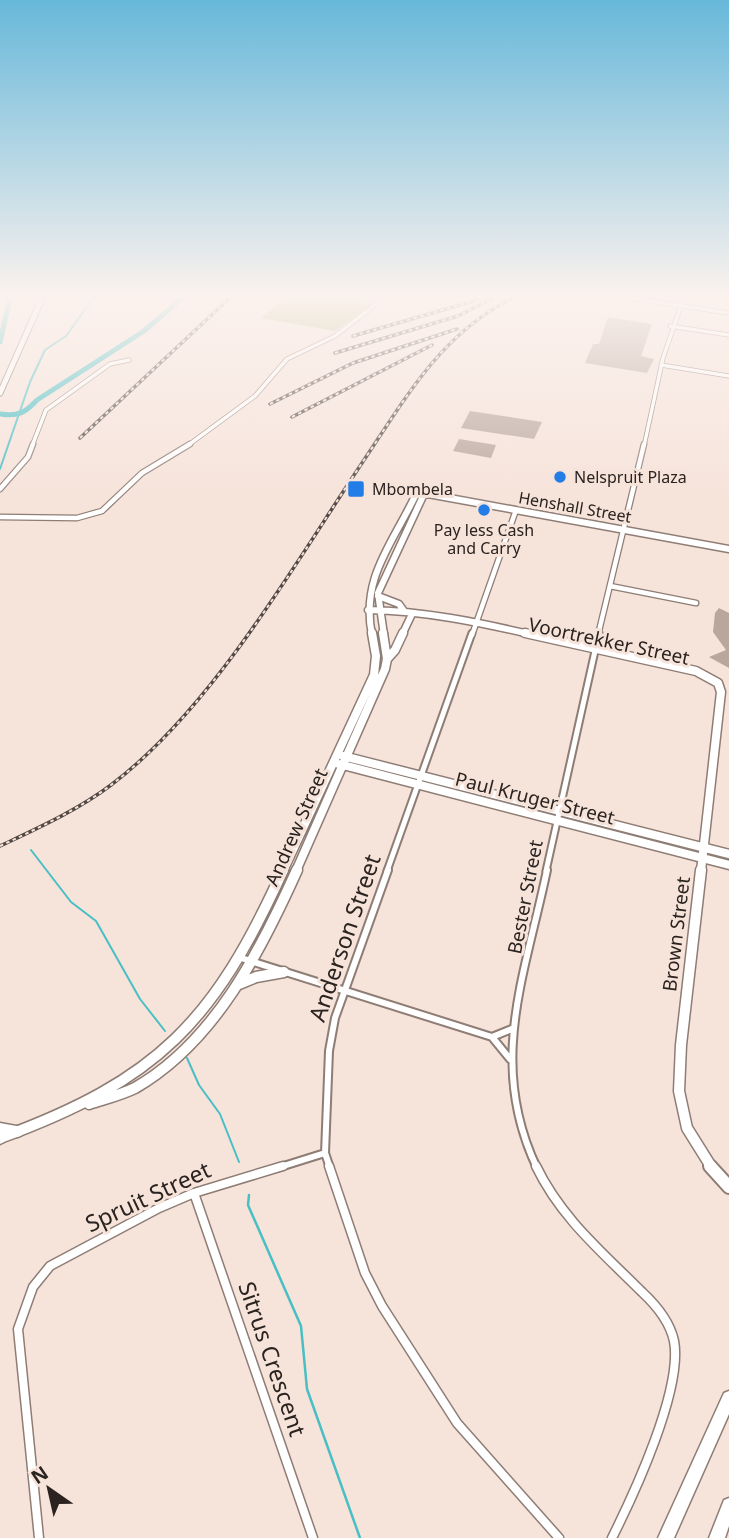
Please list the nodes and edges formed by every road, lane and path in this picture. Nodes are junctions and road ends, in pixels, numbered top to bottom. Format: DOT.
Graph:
graph roads {
  1 [pos="661,365"];
  2 [pos="12,366"];
  3 [pos="108,366"];
  4 [pos="281,366"];
  5 [pos="666,366"];
  6 [pos="729,376"];
  7 [pos="0,393"];
  8 [pos="0,489"];
  9 [pos="421,493"];
  10 [pos="516,510"];
  11 [pos="0,517"];
  12 [pos="622,530"];
  13 [pos="729,549"];
  14 [pos="610,586"];
  15 [pos="378,596"];
  16 [pos="696,603"];
  17 [pos="404,611"];
  18 [pos="380,612"];
  19 [pos="369,613"];
  20 [pos="411,616"];
  21 [pos="476,625"];
  22 [pos="594,652"];
  23 [pos="387,659"];
  24 [pos="707,677"];
  25 [pos="339,760"];
  26 [pos="421,780"];
  27 [pos="558,815"];
  28 [pos="705,847"];
  29 [pos="729,854"];
  30 [pos="703,858"];
  31 [pos="729,864"];
  32 [pos="238,957"];
  33 [pos="251,961"];
  34 [pos="284,972"];
  35 [pos="237,985"];
  36 [pos="344,989"];
  37 [pos="514,1028"];
  38 [pos="492,1037"];
  39 [pos="510,1059"];
  40 [pos="86,1105"];
  41 [pos="0,1129"];
  42 [pos="18,1131"];
  43 [pos="0,1138"];
  44 [pos="325,1153"];
  45 [pos="729,1187"];
  46 [pos="194,1193"];
  47 [pos="673,1341"];
  48 [pos="729,1398"];
  49 [pos="729,1505"];
  50 [pos="723,1526"];
  51 [pos="611,1536"];
  52 [pos="39,1538"];
  53 [pos="313,1538"];
  54 [pos="559,1538"];
  55 [pos="666,1538"];
  1 -- 12 [label="street, Bester Street"];
  2 -- 7 [label="street"];
  3 -- 8 [label="street"];
  4 -- 11 [label="street"];
  5 -- 6 [label="street"];
  9 -- 10 [label="street, Henshall Street"];
  9 -- 15 [label="street"];
  9 -- 19 [label="street, Andrew Street"];
  10 -- 12 [label="street, Henshall Street"];
  10 -- 21 [label="street, Anderson Street"];
  12 -- 13 [label="street, Henshall Street"];
  12 -- 14 [label="street, Bester Street"];
  14 -- 16 [label="street"];
  14 -- 22 [label="street, Bester Street"];
  15 -- 17 [label="street"];
  15 -- 18 [label="street, Andrew Street"];
  17 -- 18 [label="street, Voortrekker Street"];
  17 -- 21 [label="street, Voortrekker Street"];
  18 -- 19 [label="street, Voortrekker Street"];
  18 -- 20 [label="street, Voortrekker Street"];
  18 -- 23 [label="street, Andrew Street"];
  19 -- 25 [label="street, Andrew Street"];
  20 -- 21 [label="street, Voortrekker Street"];
  20 -- 23 [label="street"];
  21 -- 22 [label="street, Voortrekker Street"];
  21 -- 26 [label="street, Anderson Street"];
  22 -- 24 [label="street, Voortrekker Street"];
  22 -- 27 [label="street, Bester Street"];
  23 -- 25 [label="street, Andrew Street"];
  24 -- 28 [label="street, Brown Street"];
  25 -- 26 [label="street, Paul Kruger Street"];
  25 -- 32 [label="street, Andrew Street"];
  25 -- 33 [label="street, Andrew Street"];
  26 -- 27 [label="street, Paul Kruger Street"];
  26 -- 36 [label="street, Anderson Street"];
  27 -- 28 [label="street, Paul Kruger Street"];
  27 -- 30 [label="street, Paul Kruger Street"];
  27 -- 37 [label="street, Bester Street"];
  28 -- 29 [label="street, Paul Kruger Street"];
  28 -- 30 [label="street, Brown Street"];
  30 -- 31 [label="street, Paul Kruger Street"];
  30 -- 45 [label="street, Brown Street"];
  32 -- 33 [label="street"];
  32 -- 40 [label="street, Andrew Street"];
  33 -- 34 [label="street"];
  33 -- 35 [label="street, Andrew Street"];
  34 -- 35 [label="street"];
  34 -- 36 [label="street"];
  35 -- 40 [label="street, Andrew Street"];
  36 -- 38 [label="street"];
  36 -- 44 [label="street, Anderson Street"];
  37 -- 38 [label="street"];
  37 -- 39 [label="street, Bester Street"];
  38 -- 39 [label="street"];
  39 -- 47 [label="street, Bester Street"];
  40 -- 42 [label="street, Andrew Street"];
  41 -- 42 [label="main road"];
  42 -- 43 [label="street, Andrew Street"];
  44 -- 46 [label="street, Spruit Street"];
  44 -- 54 [label="street, Anderson Street"];
  46 -- 52 [label="street, Spruit Street"];
  46 -- 53 [label="street, Sitrus Crescent"];
  47 -- 51 [label="street"];
  48 -- 55 [label="main road"];
  49 -- 50 [label="main road"];
}
